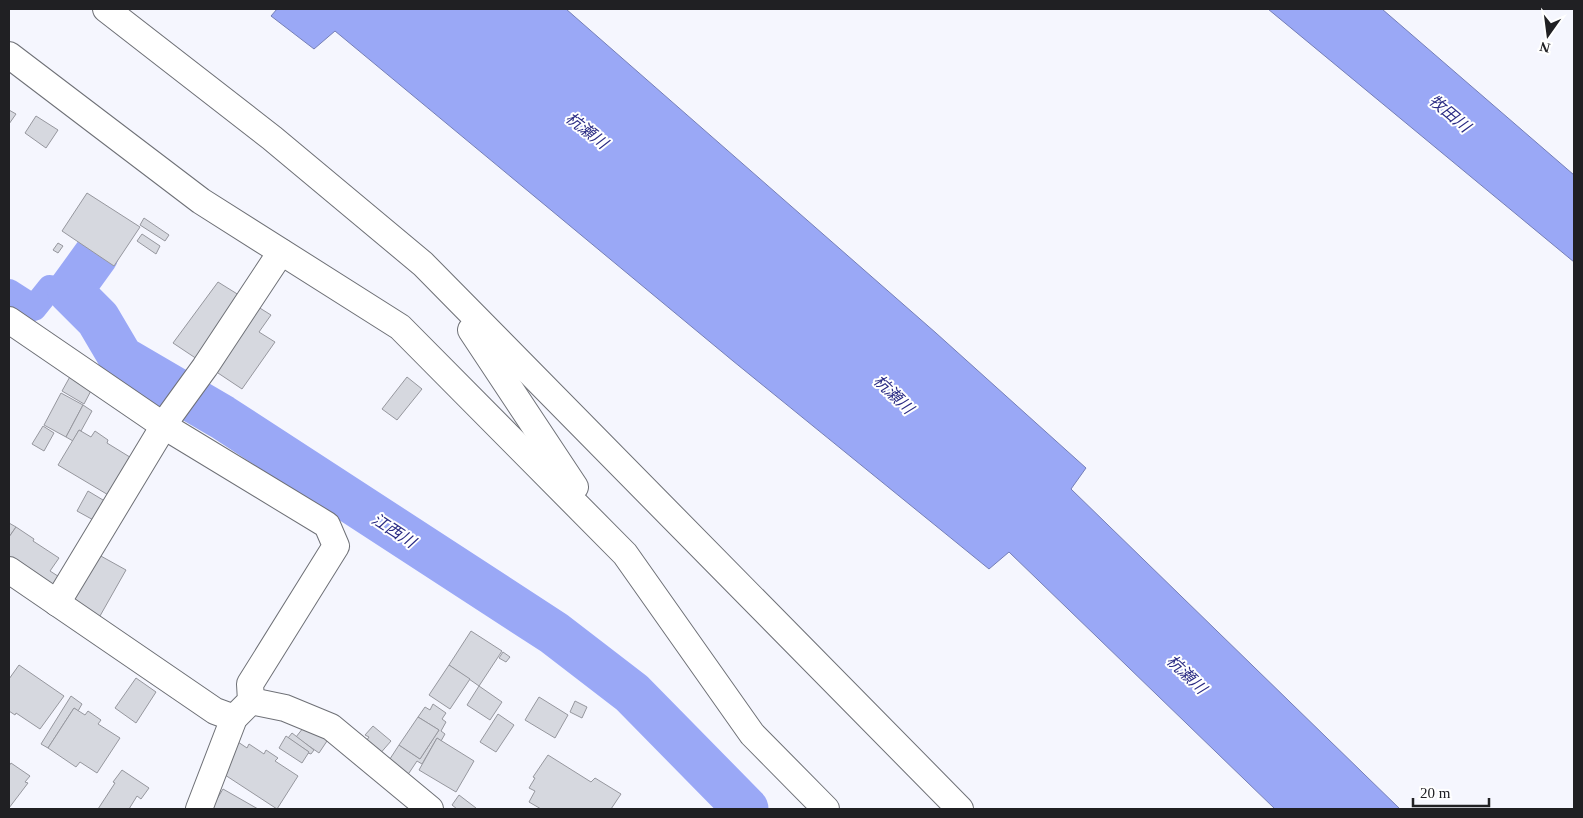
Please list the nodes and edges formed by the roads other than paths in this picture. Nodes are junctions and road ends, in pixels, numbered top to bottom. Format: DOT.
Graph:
graph roads {
  1 [pos="106,9"];
  2 [pos="9,55"];
  3 [pos="281,252"];
  4 [pos="439,281"];
  5 [pos="9,320"];
  6 [pos="167,420"];
  7 [pos="607,536"];
  8 [pos="9,570"];
  9 [pos="57,603"];
  10 [pos="242,710"];
  11 [pos="199,809"];
  12 [pos="430,809"];
  13 [pos="826,809"];
  14 [pos="960,809"];
  1 -- 4 [label="street"];
  2 -- 3 [label="street"];
  3 -- 6 [label="street"];
  3 -- 7 [label="street"];
  4 -- 7 [label="street"];
  4 -- 14 [label="street"];
  5 -- 6 [label="street"];
  6 -- 9 [label="street"];
  6 -- 10 [label="street"];
  7 -- 13 [label="street"];
  8 -- 9 [label="street"];
  9 -- 10 [label="street"];
  10 -- 11 [label="street"];
  10 -- 12 [label="street"];
}
